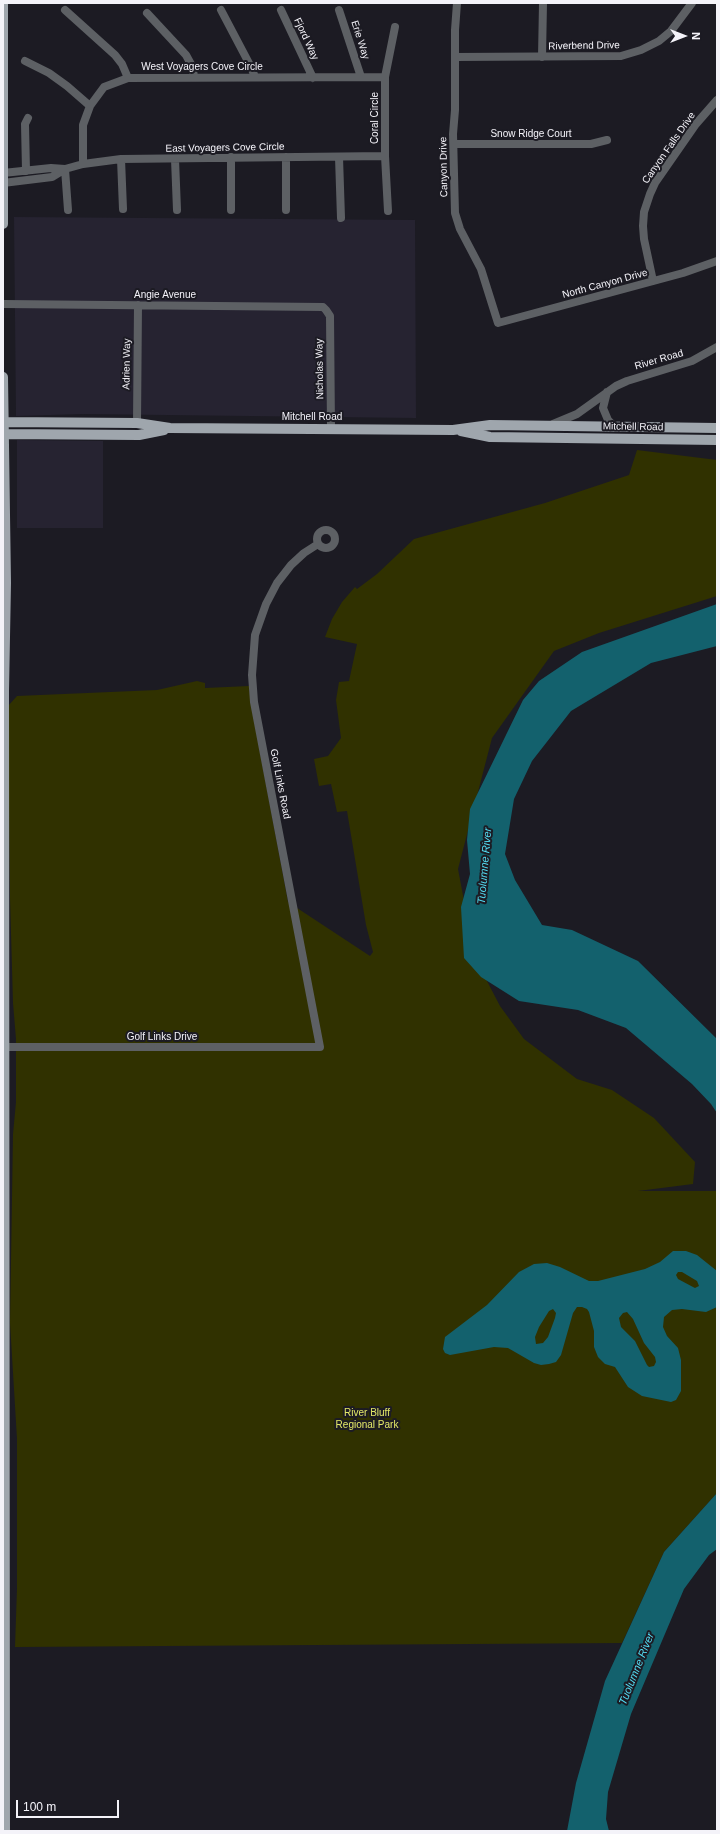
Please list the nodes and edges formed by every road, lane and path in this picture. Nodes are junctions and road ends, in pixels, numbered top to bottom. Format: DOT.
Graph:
graph roads {
  1 [pos="3,3"];
  2 [pos="457,3"];
  3 [pos="543,3"];
  4 [pos="692,3"];
  5 [pos="64,10"];
  6 [pos="221,10"];
  7 [pos="281,10"];
  8 [pos="339,10"];
  9 [pos="146,12"];
  10 [pos="395,27"];
  11 [pos="455,56"];
  12 [pos="542,57"];
  13 [pos="25,61"];
  14 [pos="194,76"];
  15 [pos="255,77"];
  16 [pos="361,77"];
  17 [pos="386,77"];
  18 [pos="128,78"];
  19 [pos="313,78"];
  20 [pos="717,100"];
  21 [pos="90,106"];
  22 [pos="28,118"];
  23 [pos="607,140"];
  24 [pos="454,144"];
  25 [pos="339,156"];
  26 [pos="385,156"];
  27 [pos="231,157"];
  28 [pos="286,157"];
  29 [pos="121,159"];
  30 [pos="175,159"];
  31 [pos="83,164"];
  32 [pos="65,169"];
  33 [pos="26,171"];
  34 [pos="3,173"];
  35 [pos="3,183"];
  36 [pos="123,209"];
  37 [pos="68,210"];
  38 [pos="177,210"];
  39 [pos="231,210"];
  40 [pos="286,210"];
  41 [pos="388,211"];
  42 [pos="341,218"];
  43 [pos="3,224"];
  44 [pos="717,261"];
  45 [pos="653,281"];
  46 [pos="3,304"];
  47 [pos="138,304"];
  48 [pos="326,310"];
  49 [pos="498,323"];
  50 [pos="717,347"];
  51 [pos="3,377"];
  52 [pos="607,392"];
  53 [pos="4,422"];
  54 [pos="137,423"];
  55 [pos="550,426"];
  56 [pos="615,427"];
  57 [pos="170,428"];
  58 [pos="717,428"];
  59 [pos="331,429"];
  60 [pos="453,430"];
  61 [pos="4,434"];
  62 [pos="717,440"];
  63 [pos="318,544"];
  64 [pos="4,1047"];
  65 [pos="320,1047"];
  66 [pos="3,1095"];
  67 [pos="3,1535"];
  68 [pos="5,1831"];
  1 -- 34 [label="main road"];
  2 -- 11 [label="street, Canyon Drive"];
  3 -- 12 [label="street"];
  4 -- 12 [label="street, Riverbend Drive"];
  5 -- 18 [label="street"];
  6 -- 15 [label="street"];
  7 -- 19 [label="street, Fjord Way"];
  8 -- 16 [label="street, Erie Way"];
  9 -- 14 [label="street"];
  10 -- 17 [label="street, Coral Circle"];
  11 -- 12 [label="street, Riverbend Drive"];
  11 -- 24 [label="street, Canyon Drive"];
  13 -- 21 [label="street"];
  14 -- 15 [label="street, West Voyagers Cove Circle"];
  14 -- 18 [label="street, West Voyagers Cove Circle"];
  15 -- 19 [label="street, West Voyagers Cove Circle"];
  16 -- 17 [label="street, West Voyagers Cove Circle"];
  16 -- 19 [label="street, West Voyagers Cove Circle"];
  17 -- 26 [label="street, Coral Circle"];
  18 -- 21 [label="street, West Voyagers Cove Circle"];
  20 -- 45 [label="street, Canyon Falls Drive"];
  21 -- 31 [label="street, West Voyagers Cove Circle"];
  22 -- 33 [label="street"];
  23 -- 24 [label="street, Snow Ridge Court"];
  24 -- 49 [label="street, Canyon Drive"];
  25 -- 26 [label="street, East Voyagers Cove Circle"];
  25 -- 28 [label="street, East Voyagers Cove Circle"];
  25 -- 42 [label="street"];
  26 -- 41 [label="street, Coral Circle"];
  27 -- 28 [label="street, East Voyagers Cove Circle"];
  27 -- 30 [label="street, East Voyagers Cove Circle"];
  27 -- 39 [label="street"];
  28 -- 40 [label="street"];
  29 -- 30 [label="street, East Voyagers Cove Circle"];
  29 -- 31 [label="street, East Voyagers Cove Circle"];
  29 -- 36 [label="street"];
  30 -- 38 [label="street"];
  31 -- 32 [label="street, East Voyagers Cove Circle"];
  32 -- 33 [label="street, East Voyagers Cove Circle"];
  32 -- 35 [label="street, East Voyagers Cove Circle"];
  32 -- 37 [label="street"];
  33 -- 34 [label="street, East Voyagers Cove Circle"];
  34 -- 35 [label="main road"];
  35 -- 43 [label="main road"];
  44 -- 45 [label="street, North Canyon Drive"];
  45 -- 49 [label="street, North Canyon Drive"];
  46 -- 47 [label="street, Angie Avenue"];
  47 -- 48 [label="street, Angie Avenue"];
  47 -- 54 [label="street, Adrien Way"];
  48 -- 59 [label="street, Nicholas Way"];
  50 -- 52 [label="street, River Road"];
  51 -- 53 [label="main road"];
  52 -- 55 [label="street, River Road"];
  52 -- 56 [label="street"];
  53 -- 54 [label="main road, Mitchell Road"];
  53 -- 61 [label="main road"];
  54 -- 57 [label="main road, Mitchell Road"];
  55 -- 56 [label="main road, Mitchell Road"];
  55 -- 60 [label="main road, Mitchell Road"];
  56 -- 58 [label="main road, Mitchell Road"];
  57 -- 59 [label="main road, Mitchell Road"];
  57 -- 61 [label="main road, Mitchell Road"];
  59 -- 60 [label="main road, Mitchell Road"];
  60 -- 62 [label="main road, Mitchell Road"];
  61 -- 64 [label="main road"];
  63 -- 65 [label="street, Golf Links Road"];
  64 -- 65 [label="street, Golf Links Drive"];
  64 -- 66 [label="main road"];
  66 -- 67 [label="main road"];
  67 -- 68 [label="main road"];
}
